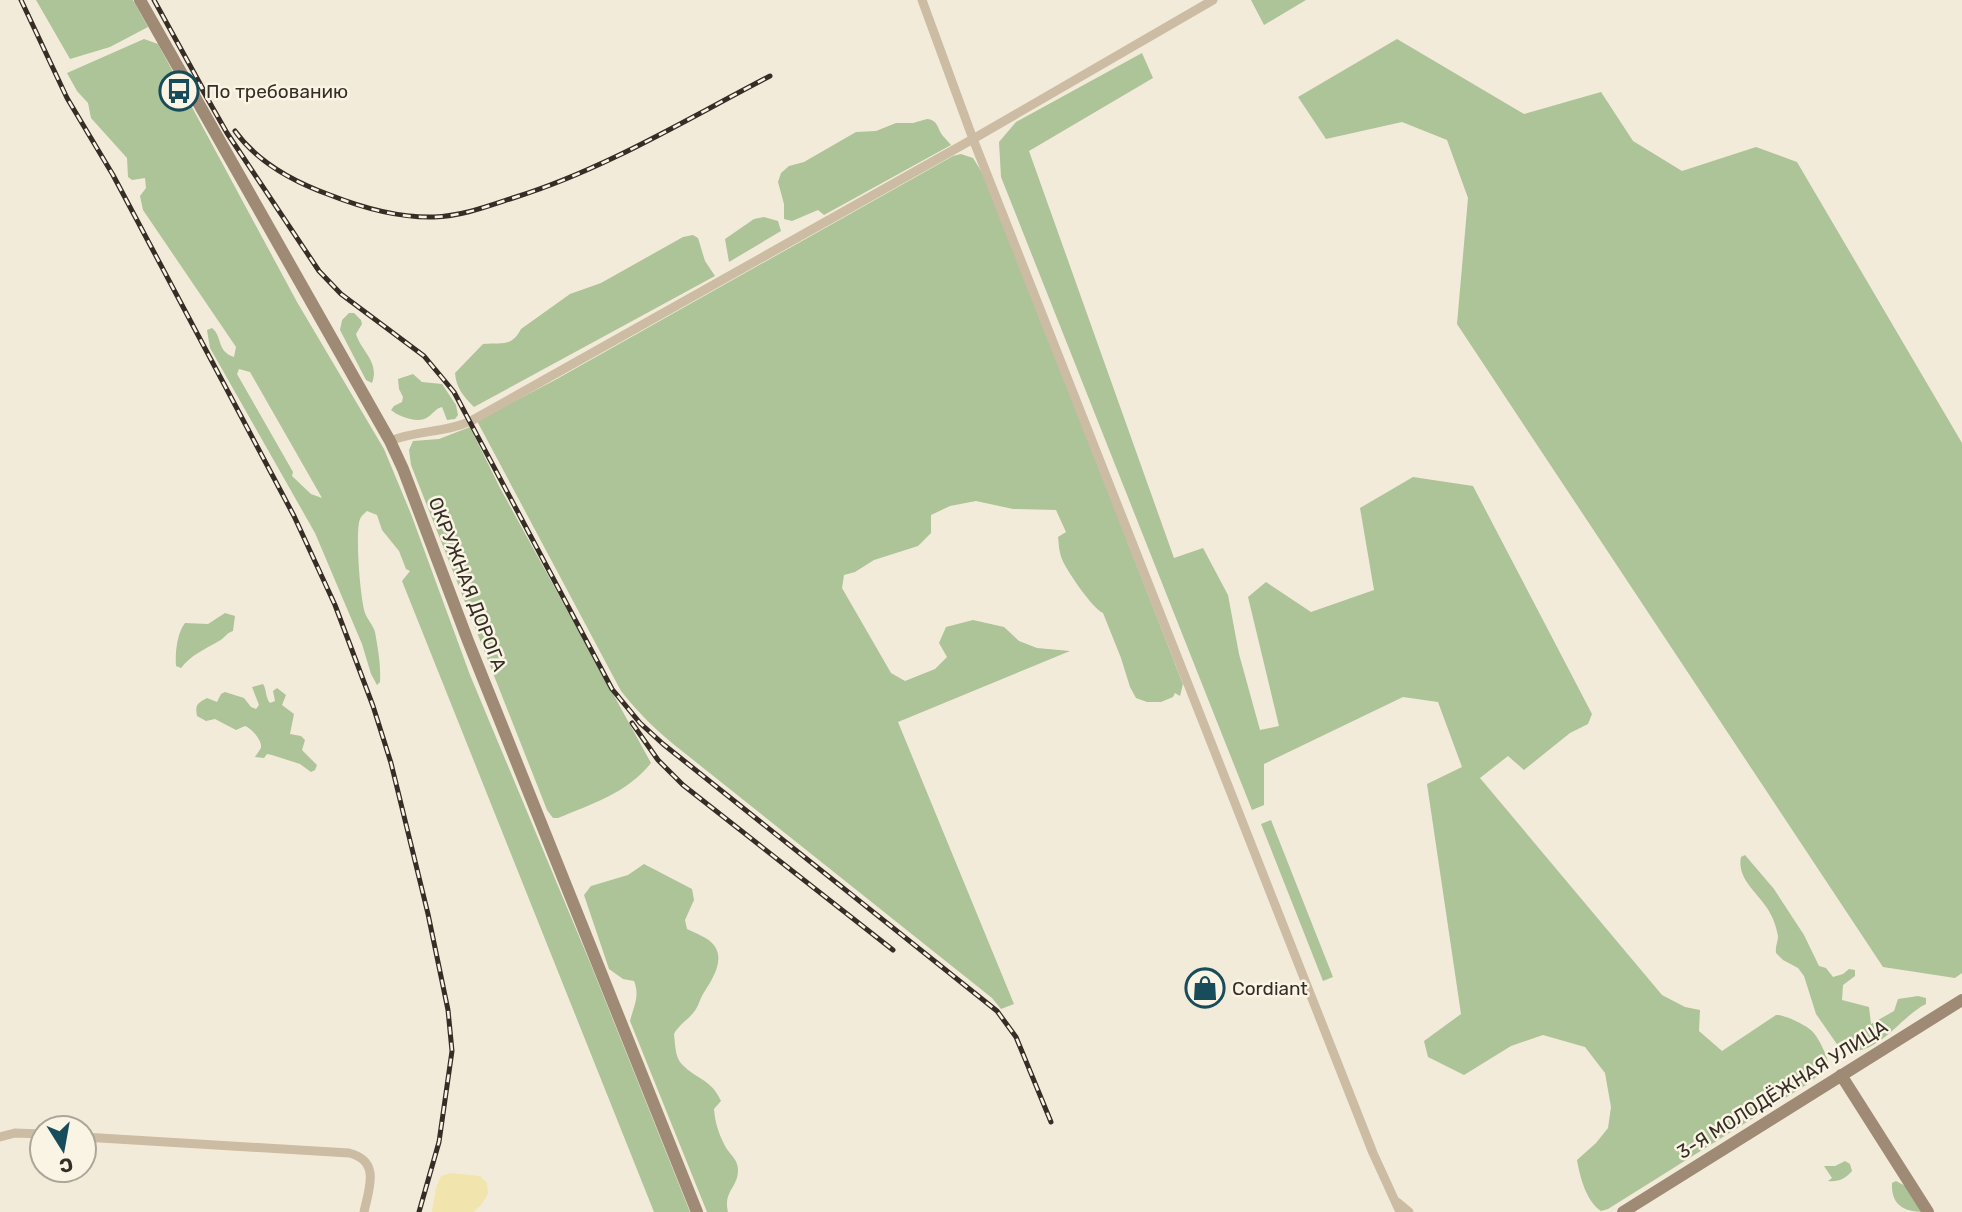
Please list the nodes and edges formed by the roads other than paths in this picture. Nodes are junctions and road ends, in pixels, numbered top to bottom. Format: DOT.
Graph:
graph roads {
  1 [pos="140,0"];
  2 [pos="922,0"];
  3 [pos="1213,0"];
  4 [pos="973,139"];
  5 [pos="390,441"];
  6 [pos="1962,1000"];
  7 [pos="1841,1075"];
  8 [pos="28,1133"];
  9 [pos="0,1136"];
  10 [pos="98,1138"];
  11 [pos="1396,1200"];
  12 [pos="364,1212"];
  13 [pos="697,1212"];
  14 [pos="1400,1212"];
  15 [pos="1409,1212"];
  16 [pos="1623,1212"];
  17 [pos="1928,1212"];
  1 -- 5 [label="main road, ОКРУЖНАЯ ДОРОГА"];
  2 -- 4 [label="street"];
  3 -- 4 [label="street"];
  4 -- 5 [label="street"];
  4 -- 11 [label="street"];
  5 -- 13 [label="main road, ОКРУЖНАЯ ДОРОГА"];
  6 -- 7 [label="main road, 3-Я МОЛОДЁЖНАЯ УЛИЦА"];
  7 -- 16 [label="main road, 3-Я МОЛОДЁЖНАЯ УЛИЦА"];
  7 -- 17 [label="main road"];
  8 -- 9 [label="street"];
  10 -- 12 [label="street"];
  11 -- 14 [label="street"];
  11 -- 15 [label="street"];
}
